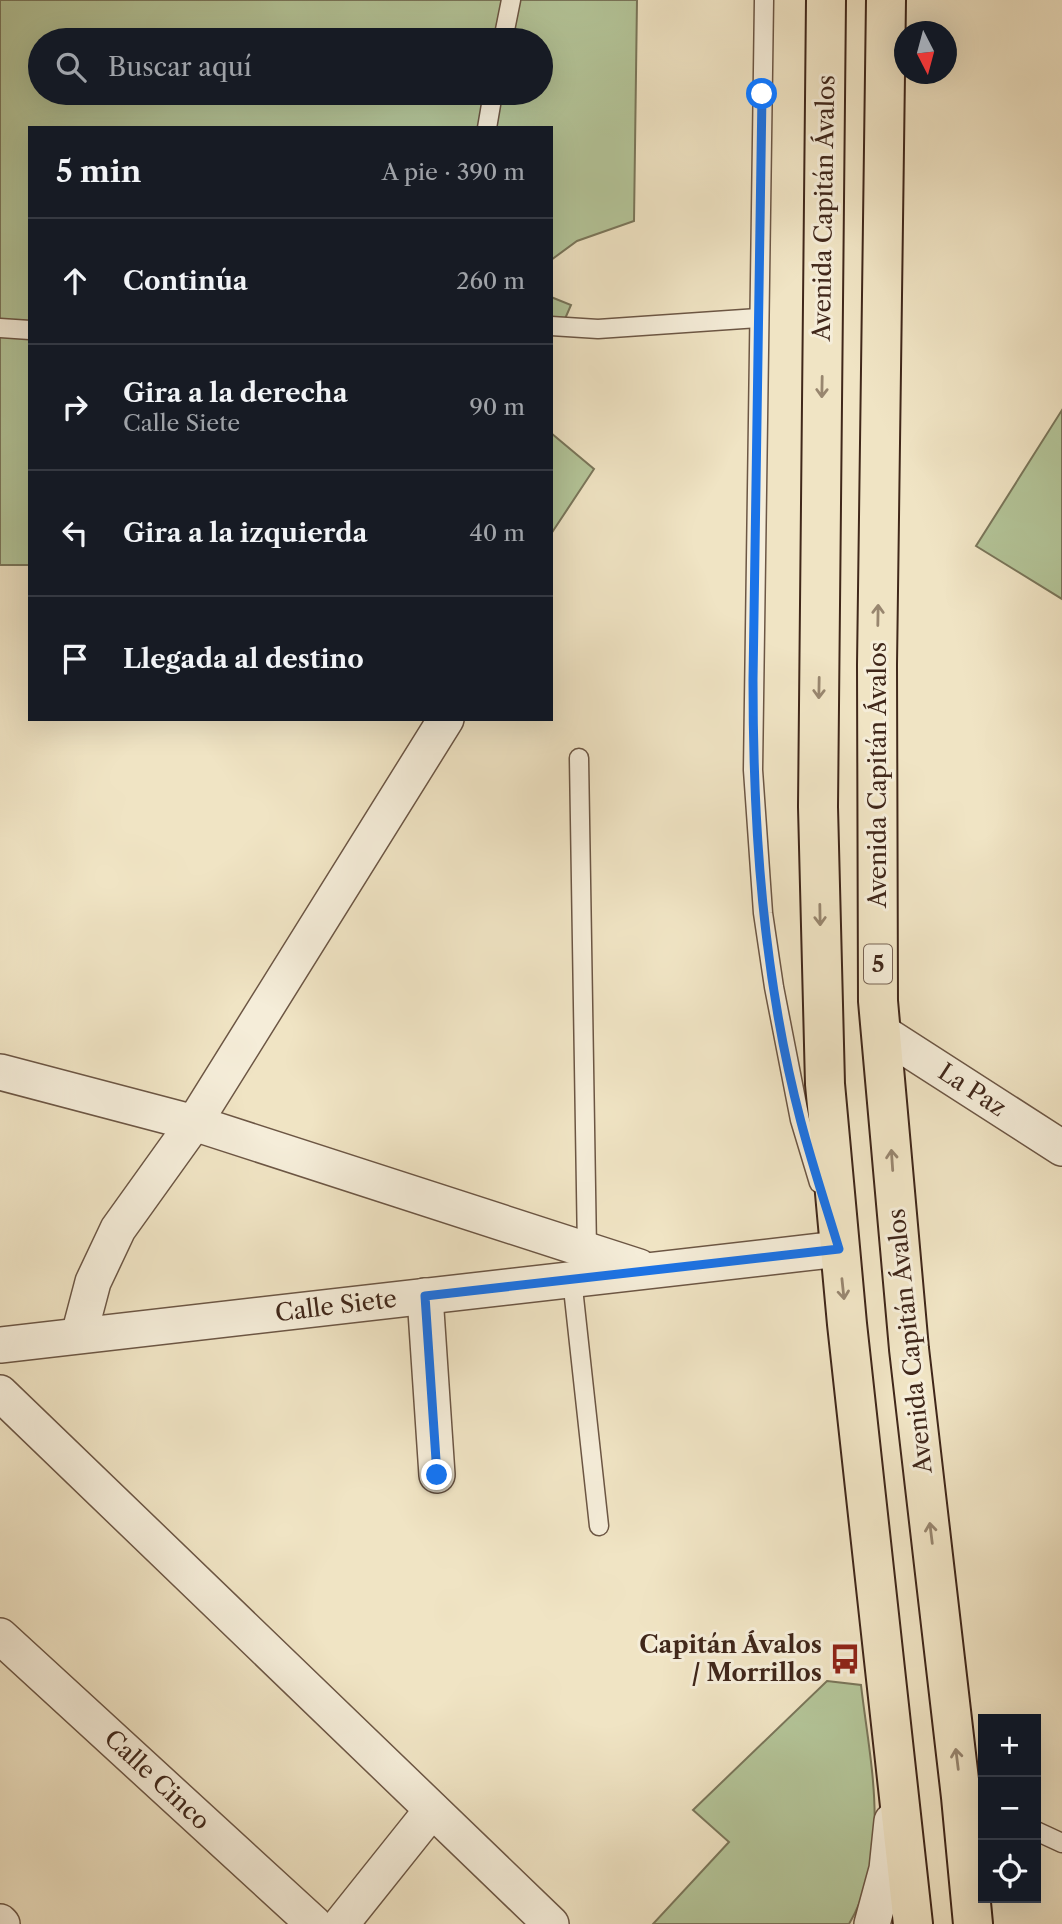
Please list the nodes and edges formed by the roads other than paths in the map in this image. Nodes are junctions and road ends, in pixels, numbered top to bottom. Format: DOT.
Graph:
graph roads {
  1 [pos="511,0"];
  2 [pos="764,0"];
  3 [pos="827,0"];
  4 [pos="886,0"];
  5 [pos="505,28"];
  6 [pos="491,105"];
  7 [pos="487,126"];
  8 [pos="758,318"];
  9 [pos="553,326"];
  10 [pos="0,328"];
  11 [pos="28,330"];
  12 [pos="445,721"];
  13 [pos="579,758"];
  14 [pos="883,1033"];
  15 [pos="0,1072"];
  16 [pos="194,1123"];
  17 [pos="1062,1148"];
  18 [pos="839,1249"];
  19 [pos="580,1264"];
  20 [pos="425,1296"];
  21 [pos="79,1335"];
  22 [pos="0,1345"];
  23 [pos="0,1393"];
  24 [pos="437,1475"];
  25 [pos="599,1526"];
  26 [pos="0,1636"];
  27 [pos="895,1768"];
  28 [pos="972,1802"];
  29 [pos="432,1810"];
  30 [pos="1041,1833"];
  31 [pos="1062,1843"];
  32 [pos="314,1924"];
  33 [pos="341,1924"];
  34 [pos="551,1924"];
  35 [pos="872,1924"];
  36 [pos="913,1924"];
  37 [pos="972,1924"];
  1 -- 5 [label="lane"];
  2 -- 8 [label="lane"];
  3 -- 18 [label="highway, Avenida Capitán Ávalos, one-way"];
  14 -- 4 [label="highway, Avenida Capitán Ávalos / 5, one-way"];
  6 -- 7 [label="lane"];
  8 -- 9 [label="lane"];
  8 -- 18 [label="lane"];
  10 -- 11 [label="lane"];
  12 -- 16 [label="street"];
  13 -- 19 [label="lane"];
  14 -- 17 [label="street, La Paz"];
  28 -- 14 [label="highway, Avenida Capitán Ávalos / 5, one-way"];
  15 -- 16 [label="street"];
  16 -- 19 [label="street"];
  16 -- 21 [label="street"];
  18 -- 19 [label="street, Calle Siete"];
  18 -- 27 [label="highway, Avenida Capitán Ávalos, one-way"];
  19 -- 20 [label="street, Calle Siete"];
  19 -- 25 [label="lane"];
  20 -- 21 [label="street, Calle Siete"];
  20 -- 24 [label="street"];
  21 -- 22 [label="street, Calle Siete"];
  23 -- 29 [label="street"];
  26 -- 32 [label="street, Calle Cinco"];
  27 -- 35 [label="street"];
  27 -- 36 [label="highway, Avenida Capitán Ávalos"];
  28 -- 37 [label="highway, Avenida Capitán Ávalos / 5"];
  29 -- 33 [label="street"];
  29 -- 34 [label="street"];
  30 -- 31 [label="lane"];
}
